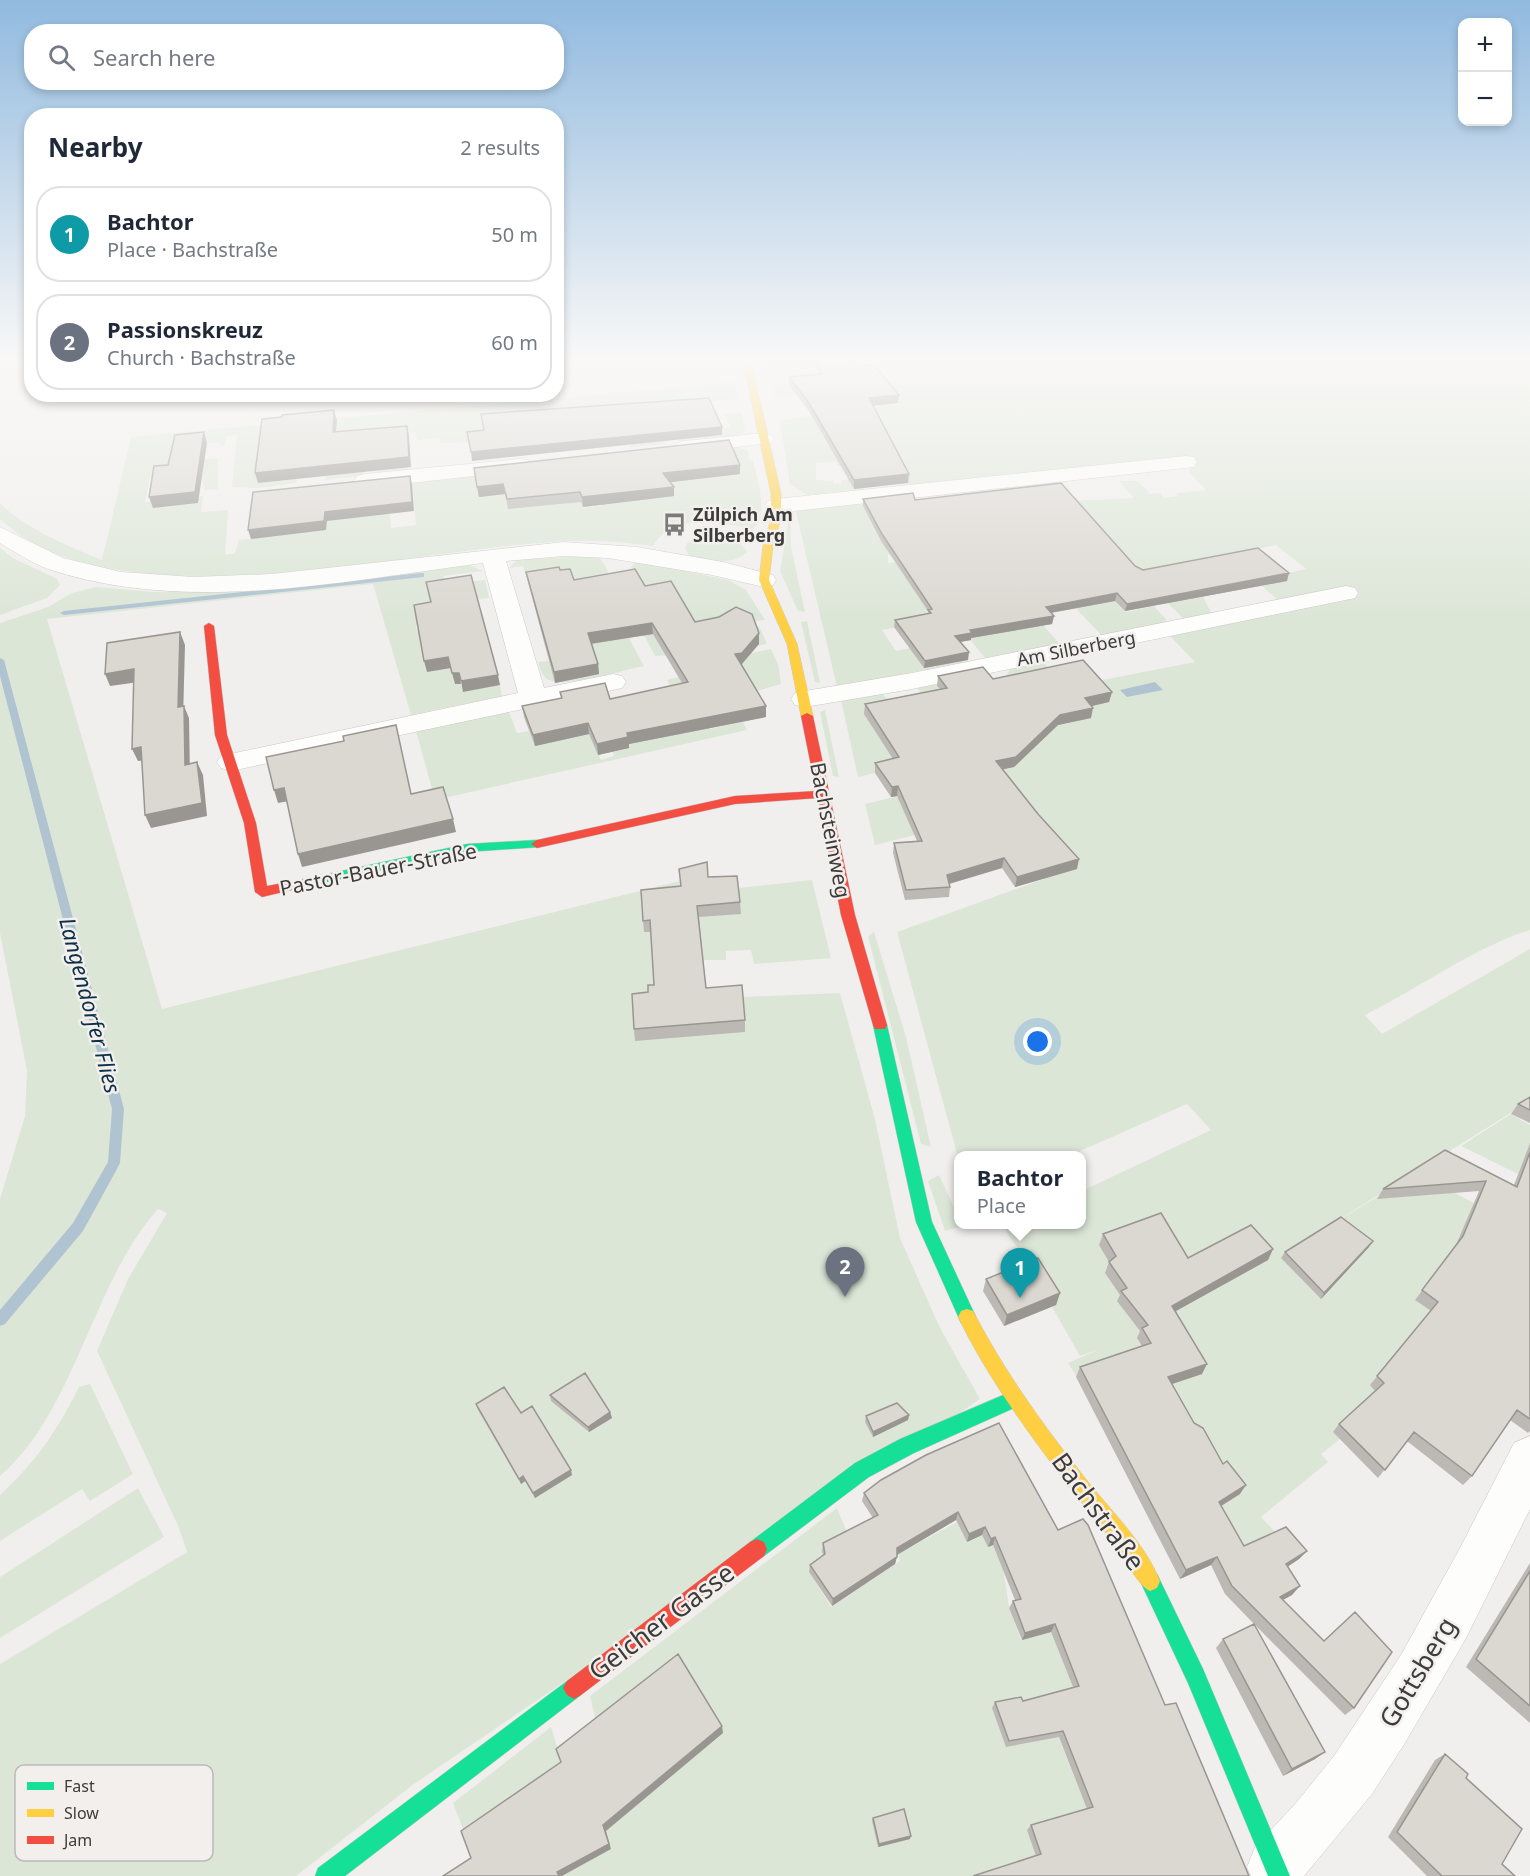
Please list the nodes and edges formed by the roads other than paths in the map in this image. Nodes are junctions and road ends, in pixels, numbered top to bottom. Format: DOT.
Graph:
graph roads {
  1 [pos="719,444"];
  2 [pos="765,444"];
  3 [pos="666,449"];
  4 [pos="1186,462"];
  5 [pos="539,463"];
  6 [pos="350,483"];
  7 [pos="776,506"];
  8 [pos="0,534"];
  9 [pos="493,555"];
  10 [pos="764,580"];
  11 [pos="1346,592"];
  12 [pos="209,626"];
  13 [pos="613,682"];
  14 [pos="533,698"];
  15 [pos="805,699"];
  16 [pos="231,762"];
  17 [pos="824,794"];
  18 [pos="908,1156"];
  19 [pos="1015,1398"];
  20 [pos="1530,1459"];
  21 [pos="1277,1871"];
  22 [pos="326,1876"];
  1 -- 3 [label="street"];
  2 -- 7 [label="street"];
  4 -- 7 [label="street"];
  5 -- 6 [label="street"];
  7 -- 10 [label="street"];
  8 -- 9 [label="street"];
  9 -- 10 [label="street"];
  9 -- 14 [label="street"];
  10 -- 15 [label="street, Bachsteinweg"];
  11 -- 15 [label="street, Am Silberberg"];
  12 -- 16 [label="street"];
  13 -- 14 [label="street"];
  14 -- 16 [label="street"];
  15 -- 17 [label="street, Bachsteinweg"];
  16 -- 17 [label="street, Pastor-Bauer-Straße"];
  17 -- 18 [label="street, Bachsteinweg"];
  18 -- 19 [label="street, Bachstraße"];
  19 -- 21 [label="street, Bachstraße"];
  19 -- 22 [label="street, Geicher Gasse"];
  20 -- 21 [label="street, Gottsberg"];
}
